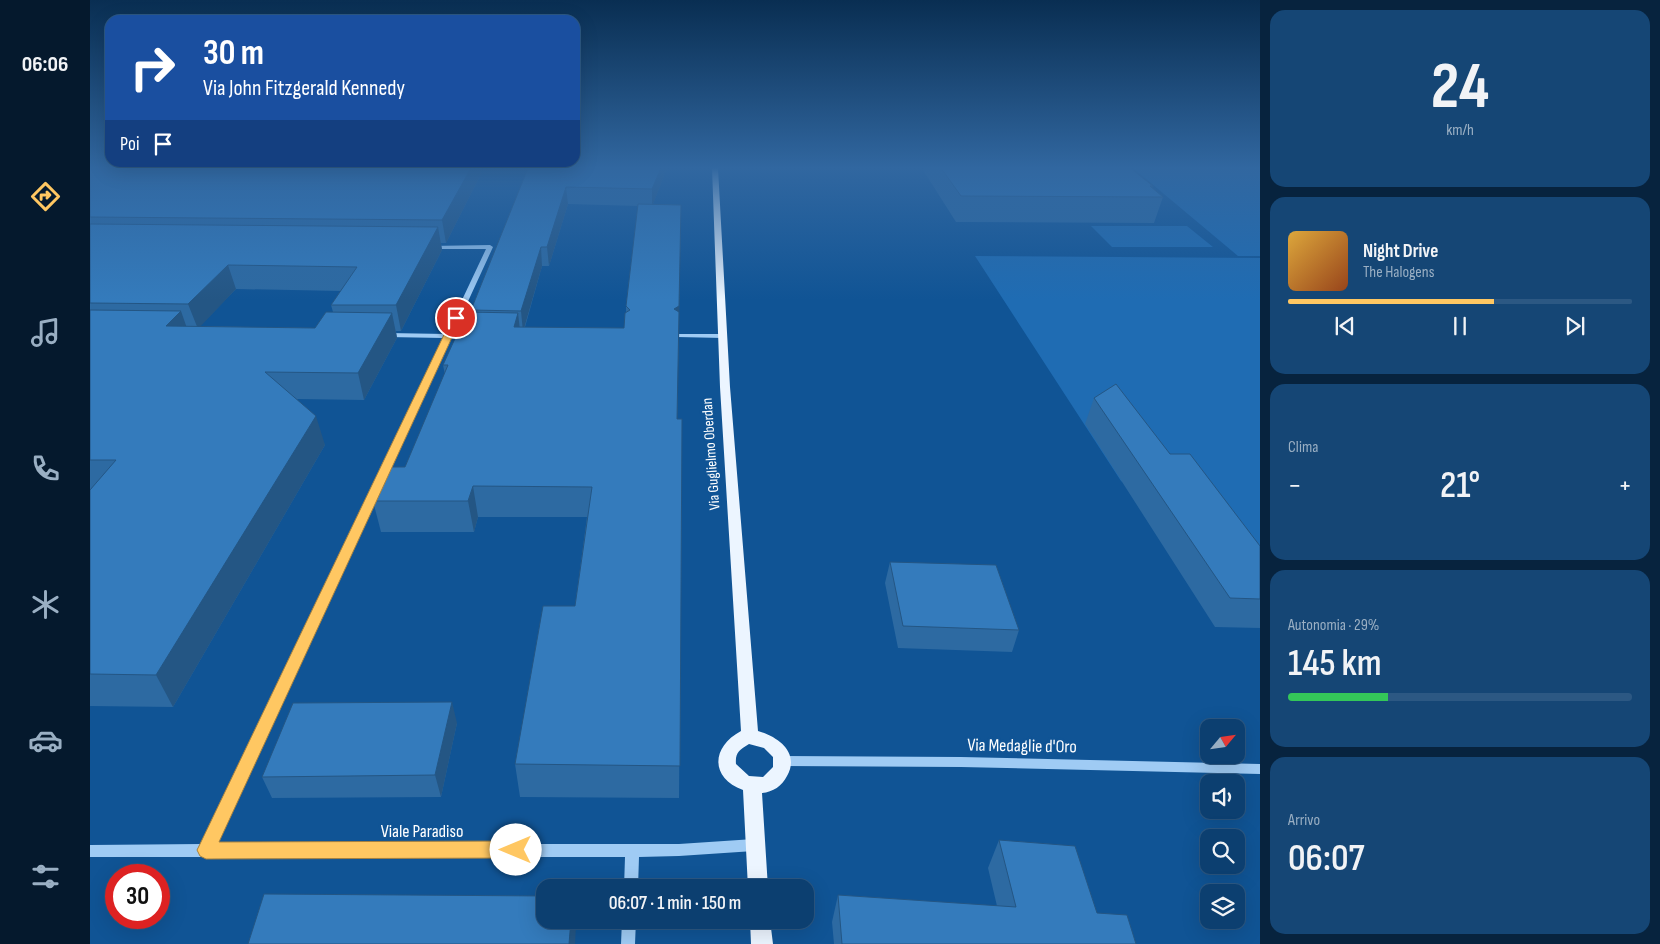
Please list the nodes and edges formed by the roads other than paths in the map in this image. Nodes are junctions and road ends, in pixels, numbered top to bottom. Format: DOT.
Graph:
graph roads {
  1 [pos="716,212"];
  2 [pos="420,247"];
  3 [pos="378,335"];
  4 [pos="448,336"];
  5 [pos="478,336"];
  6 [pos="678,336"];
  7 [pos="723,336"];
  8 [pos="750,737"];
  9 [pos="783,761"];
  10 [pos="1260,769"];
  11 [pos="752,786"];
  12 [pos="754,844"];
  13 [pos="632,849"];
  14 [pos="90,850"];
  15 [pos="206,850"];
  16 [pos="630,879"];
  17 [pos="757,879"];
  18 [pos="629,929"];
  19 [pos="761,929"];
  20 [pos="628,944"];
  21 [pos="762,944"];
  1 -- 7 [label="main road, Via Guglielmo Oberdan"];
  2 -- 4 [label="street"];
  3 -- 4 [label="street"];
  4 -- 5 [label="street"];
  4 -- 15 [label="street"];
  6 -- 7 [label="street"];
  7 -- 8 [label="main road, Via Guglielmo Oberdan"];
  8 -- 9 [label="main road"];
  8 -- 11 [label="main road"];
  9 -- 10 [label="street, Via Medaglie d'Oro"];
  9 -- 11 [label="main road"];
  11 -- 12 [label="main road"];
  12 -- 13 [label="street, Viale Paradiso"];
  12 -- 17 [label="main road"];
  13 -- 15 [label="street, Viale Paradiso"];
  13 -- 16 [label="street"];
  14 -- 15 [label="street, Viale Paradiso"];
  18 -- 20 [label="street"];
  19 -- 21 [label="main road"];
}
